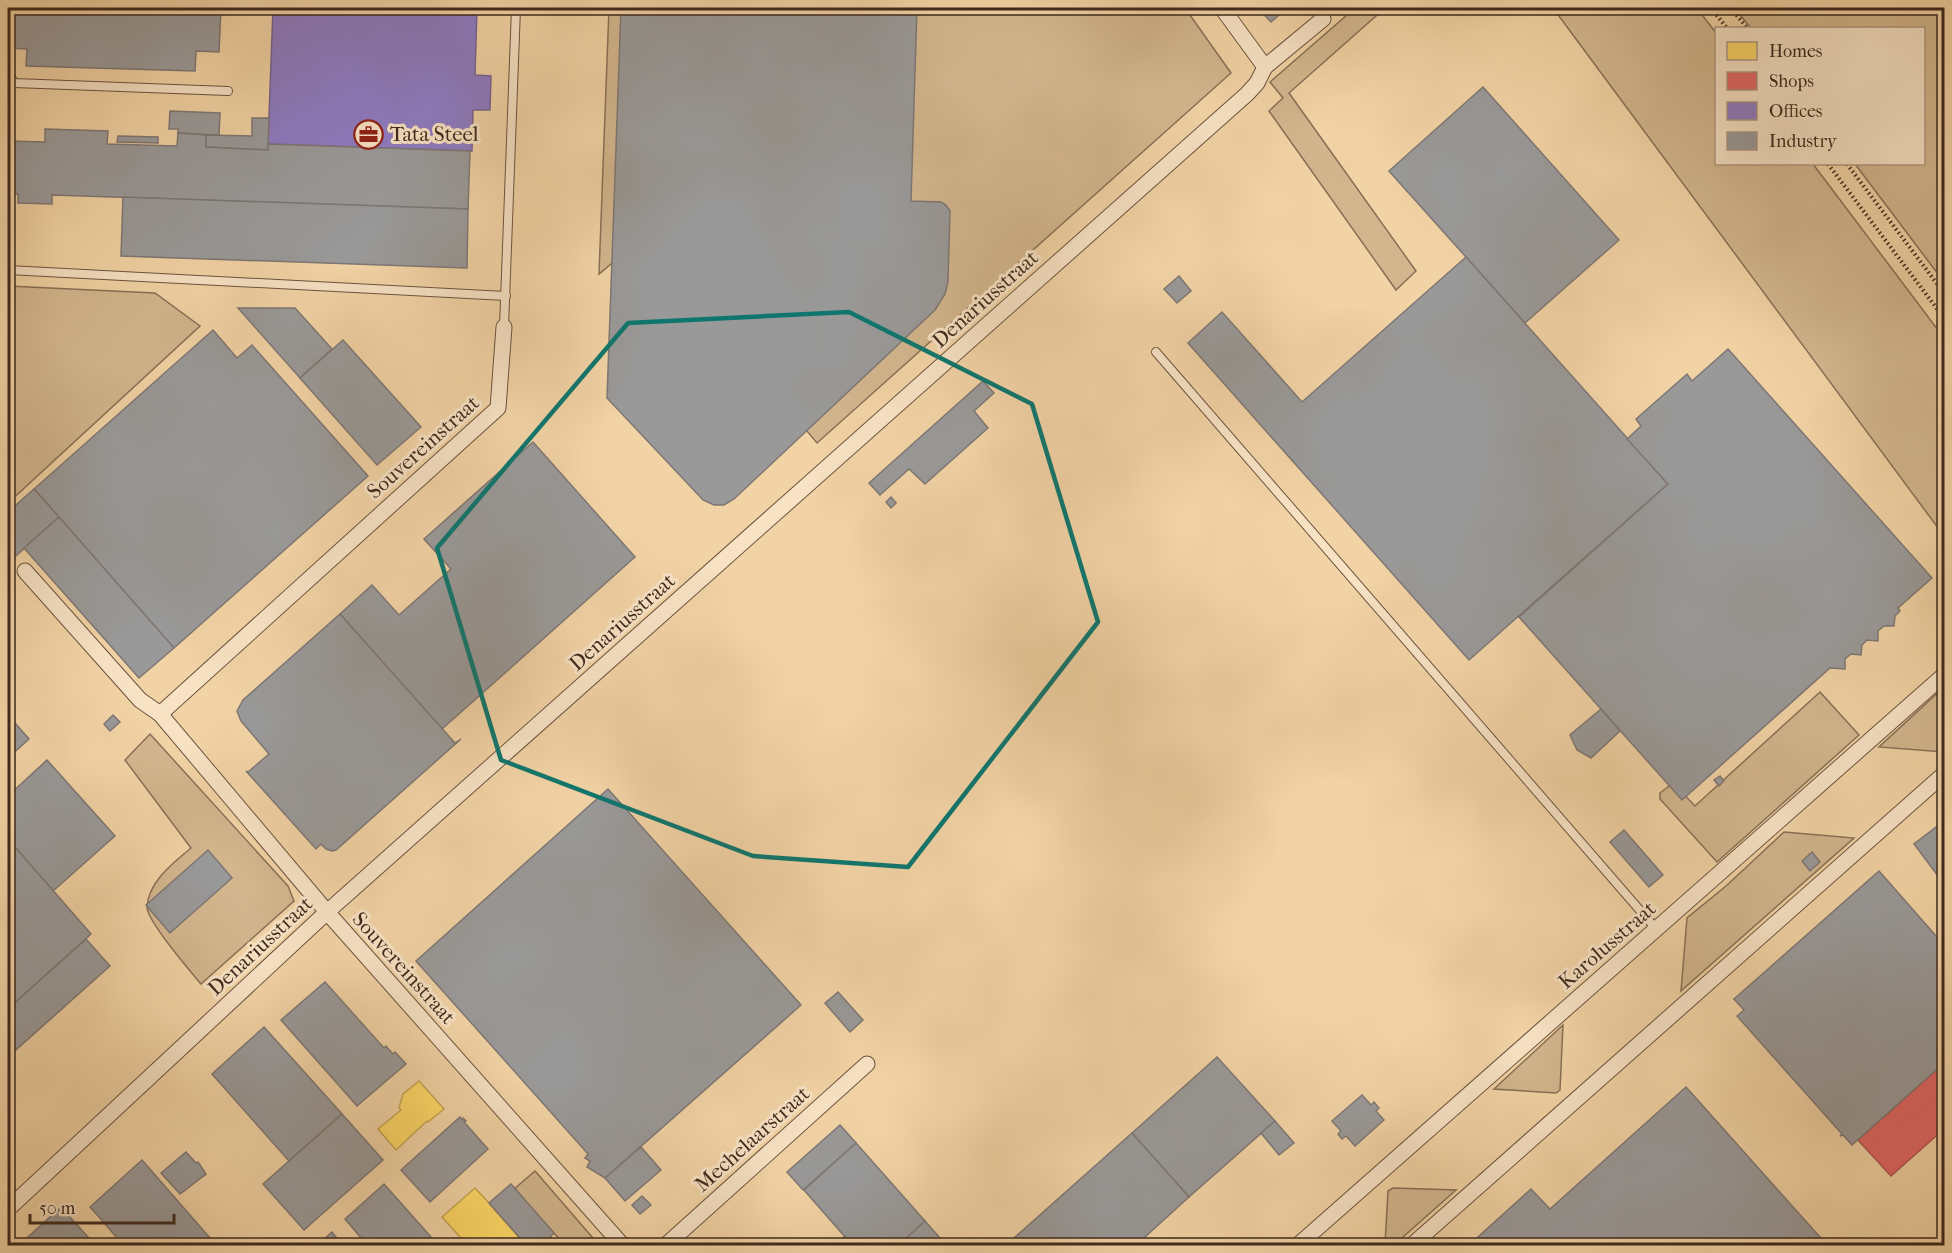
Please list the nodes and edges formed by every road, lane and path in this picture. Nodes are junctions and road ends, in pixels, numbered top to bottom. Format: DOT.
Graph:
graph roads {
  1 [pos="516,8"];
  2 [pos="1222,8"];
  3 [pos="1711,8"];
  4 [pos="1731,8"];
  5 [pos="1323,19"];
  6 [pos="1726,27"];
  7 [pos="1746,27"];
  8 [pos="1265,67"];
  9 [pos="8,72"];
  10 [pos="228,91"];
  11 [pos="1829,165"];
  12 [pos="1849,165"];
  13 [pos="8,270"];
  14 [pos="1944,293"];
  15 [pos="506,296"];
  16 [pos="1944,318"];
  17 [pos="504,327"];
  18 [pos="1156,352"];
  19 [pos="25,571"];
  20 [pos="1944,675"];
  21 [pos="160,714"];
  22 [pos="1944,774"];
  23 [pos="327,912"];
  24 [pos="1657,930"];
  25 [pos="867,1064"];
  26 [pos="8,1209"];
  27 [pos="623,1245"];
  28 [pos="665,1245"];
  29 [pos="1298,1245"];
  30 [pos="1411,1245"];
  1 -- 15 [label="lane, Souvereinstraat"];
  2 -- 8 [label="street"];
  3 -- 6 [label="path"];
  4 -- 7 [label="path"];
  5 -- 8 [label="street, Denariusstraat"];
  8 -- 23 [label="street, Denariusstraat"];
  9 -- 10 [label="lane"];
  11 -- 16 [label="path"];
  12 -- 14 [label="path"];
  13 -- 15 [label="lane"];
  15 -- 17 [label="lane, Souvereinstraat"];
  17 -- 21 [label="street, Souvereinstraat"];
  18 -- 24 [label="lane"];
  19 -- 21 [label="street, Souvereinstraat"];
  20 -- 24 [label="street, Karolusstraat"];
  21 -- 23 [label="street, Souvereinstraat"];
  22 -- 30 [label="street"];
  23 -- 26 [label="street, Denariusstraat"];
  23 -- 27 [label="street, Souvereinstraat"];
  24 -- 29 [label="street, Karolusstraat"];
  25 -- 28 [label="street, Mechelaarstraat"];
}
